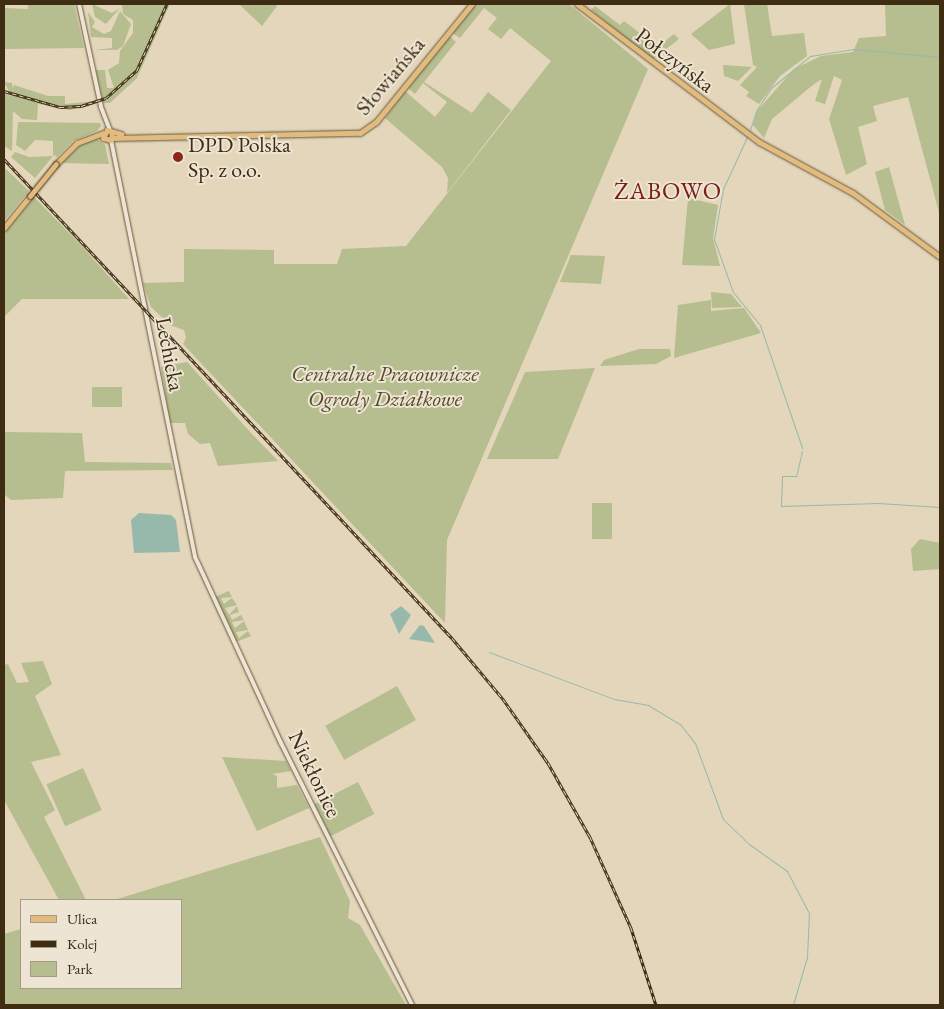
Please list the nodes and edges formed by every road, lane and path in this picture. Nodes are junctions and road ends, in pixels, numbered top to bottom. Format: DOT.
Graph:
graph roads {
  1 [pos="79,4"];
  2 [pos="472,4"];
  3 [pos="577,4"];
  4 [pos="108,135"];
  5 [pos="4,228"];
  6 [pos="940,257"];
  7 [pos="195,555"];
  8 [pos="412,1005"];
  1 -- 4 [label="street, Lechicka"];
  2 -- 4 [label="main road, Słowiańska"];
  3 -- 6 [label="main road, Połczyńska"];
  4 -- 5 [label="main road, Słowiańska, bridge"];
  4 -- 7 [label="street, Lechicka"];
  7 -- 8 [label="street, Niekłonice"];
}
